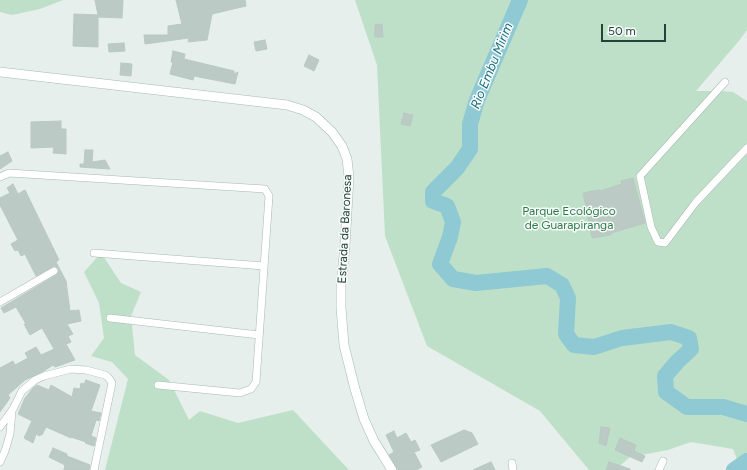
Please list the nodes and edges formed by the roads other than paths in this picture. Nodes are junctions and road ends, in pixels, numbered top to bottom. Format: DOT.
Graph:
graph roads {
  1 [pos="0,72"];
  2 [pos="725,82"];
  3 [pos="747,148"];
  4 [pos="0,178"];
  5 [pos="94,253"];
  6 [pos="264,266"];
  7 [pos="54,270"];
  8 [pos="0,302"];
  9 [pos="110,318"];
  10 [pos="259,335"];
  11 [pos="158,385"];
  12 [pos="12,409"];
  13 [pos="0,427"];
  14 [pos="663,461"];
  15 [pos="0,462"];
  16 [pos="94,470"];
  17 [pos="392,470"];
  18 [pos="659,470"];
  1 -- 17 [label="main road, Estrada da Baronesa"];
  2 -- 3 [label="street"];
  4 -- 6 [label="street"];
  5 -- 6 [label="street"];
  6 -- 10 [label="street"];
  7 -- 8 [label="street"];
  9 -- 10 [label="street"];
  10 -- 11 [label="street"];
  12 -- 13 [label="street"];
  12 -- 15 [label="street"];
  12 -- 16 [label="street"];
  14 -- 18 [label="street"];
}
